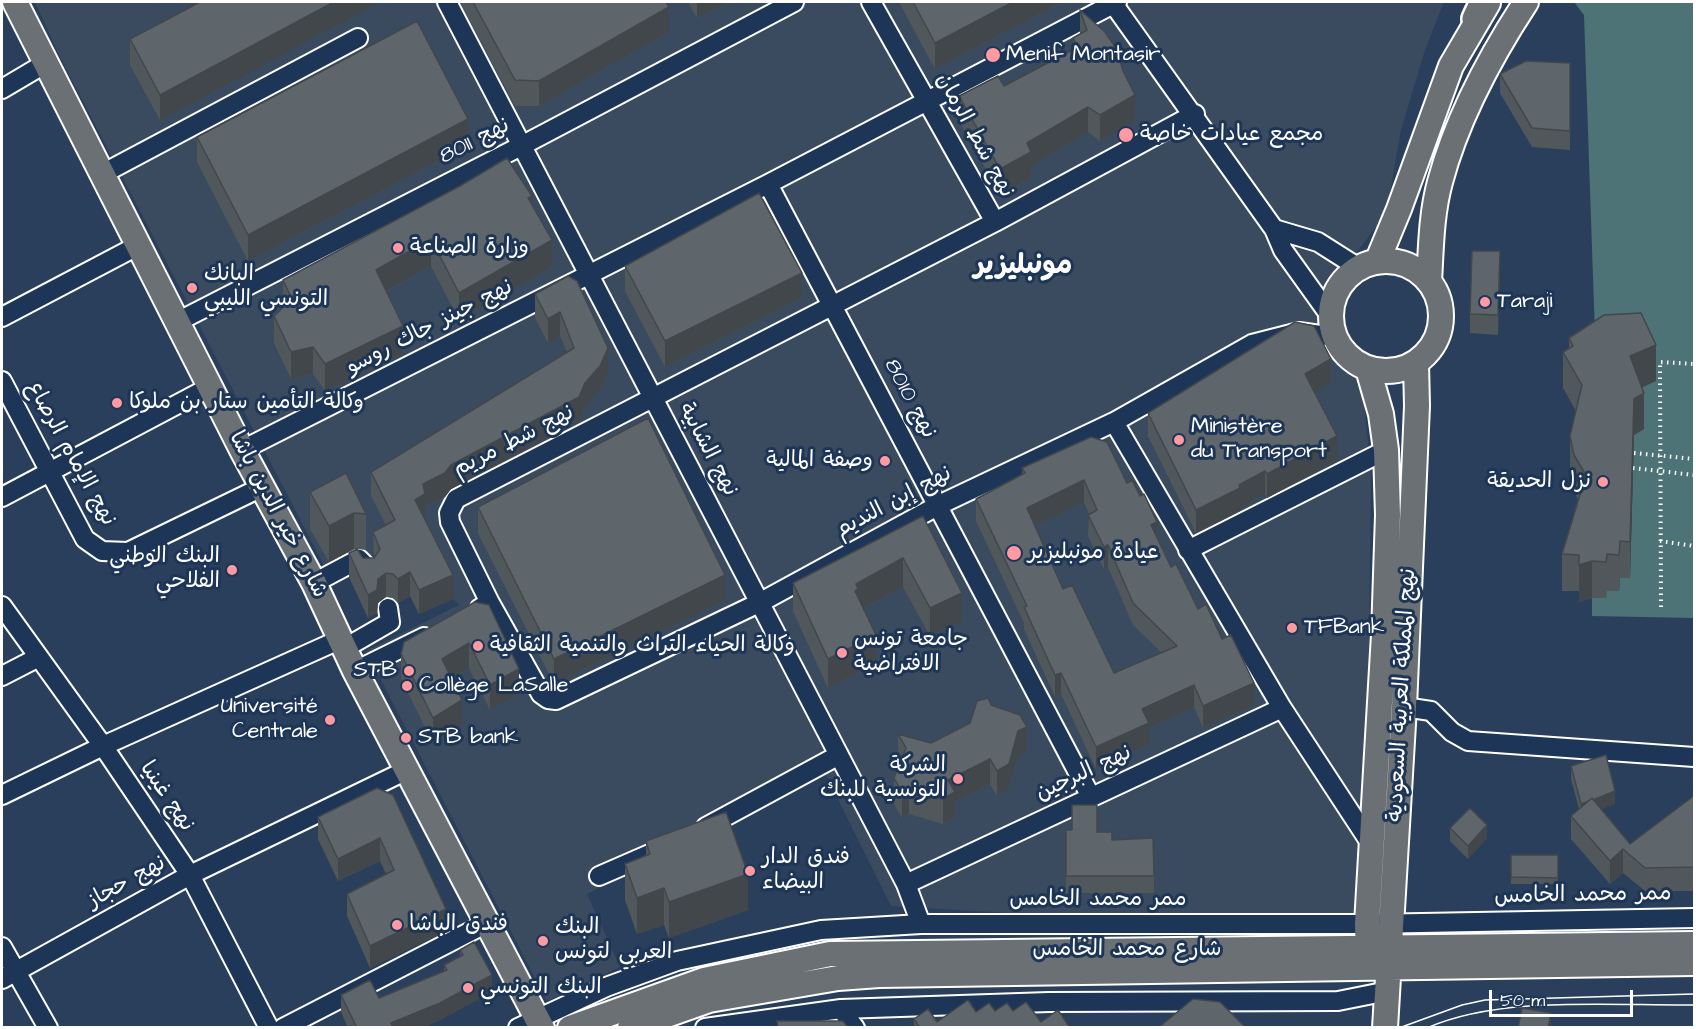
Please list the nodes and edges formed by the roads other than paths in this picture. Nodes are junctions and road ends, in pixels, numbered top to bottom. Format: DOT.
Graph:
graph roads {
  1 [pos="15,2"];
  2 [pos="447,2"];
  3 [pos="794,2"];
  4 [pos="871,2"];
  5 [pos="1114,2"];
  6 [pos="1526,2"];
  7 [pos="1483,7"];
  8 [pos="358,38"];
  9 [pos="46,63"];
  10 [pos="2,89"];
  11 [pos="927,101"];
  12 [pos="1195,114"];
  13 [pos="523,145"];
  14 [pos="104,173"];
  15 [pos="768,184"];
  16 [pos="995,222"];
  17 [pos="1274,229"];
  18 [pos="139,245"];
  19 [pos="1368,265"];
  20 [pos="590,274"];
  21 [pos="1429,282"];
  22 [pos="832,307"];
  23 [pos="2,317"];
  24 [pos="177,322"];
  25 [pos="1333,327"];
  26 [pos="1416,363"];
  27 [pos="1368,369"];
  28 [pos="2,381"];
  29 [pos="210,387"];
  30 [pos="652,398"];
  31 [pos="1114,422"];
  32 [pos="242,450"];
  33 [pos="1386,450"];
  34 [pos="50,471"];
  35 [pos="262,487"];
  36 [pos="2,497"];
  37 [pos="939,505"];
  38 [pos="1188,550"];
  39 [pos="369,572"];
  40 [pos="314,583"];
  41 [pos="761,602"];
  42 [pos="490,603"];
  43 [pos="2,606"];
  44 [pos="388,608"];
  45 [pos="459,619"];
  46 [pos="438,630"];
  47 [pos="343,644"];
  48 [pos="37,658"];
  49 [pos="356,671"];
  50 [pos="2,676"];
  51 [pos="1404,707"];
  52 [pos="1282,708"];
  53 [pos="103,746"];
  54 [pos="839,755"];
  55 [pos="1695,757"];
  56 [pos="407,770"];
  57 [pos="2,795"];
  58 [pos="1091,797"];
  59 [pos="1371,844"];
  60 [pos="190,875"];
  61 [pos="599,876"];
  62 [pos="906,884"];
  63 [pos="1695,918"];
  64 [pos="487,922"];
  65 [pos="921,924"];
  66 [pos="1379,924"];
  67 [pos="1695,944"];
  68 [pos="2,947"];
  69 [pos="1379,958"];
  70 [pos="1695,963"];
  71 [pos="9,975"];
  72 [pos="1388,991"];
  73 [pos="1049,1002"];
  74 [pos="841,1009"];
  75 [pos="1061,1019"];
  76 [pos="532,1024"];
  77 [pos="48,1028"];
  78 [pos="269,1028"];
  79 [pos="283,1028"];
  80 [pos="570,1028"];
  81 [pos="630,1028"];
  82 [pos="705,1028"];
  83 [pos="855,1028"];
  84 [pos="1385,1028"];
  1 -- 9 [label="main road, شارع خير الدين باشا"];
  2 -- 13 [label="street, نهج الشابية"];
  3 -- 13 [label="street, نهج 8011"];
  4 -- 11 [label="street, نهج شط الرمان"];
  5 -- 11 [label="street, نهج جينز جاك روسو"];
  5 -- 12 [label="street"];
  6 -- 21 [label="main road"];
  7 -- 19 [label="main road"];
  8 -- 14 [label="street"];
  9 -- 10 [label="street"];
  9 -- 14 [label="main road, شارع خير الدين باشا"];
  11 -- 15 [label="street, نهج جينز جاك روسو"];
  11 -- 16 [label="street, نهج شط الرمان"];
  12 -- 16 [label="street, نهج شط الرمان"];
  12 -- 17 [label="street"];
  13 -- 20 [label="street, نهج الشابية"];
  13 -- 24 [label="street, نهج 8011"];
  14 -- 18 [label="main road, شارع خير الدين باشا"];
  15 -- 20 [label="street, نهج جينز جاك روسو"];
  15 -- 22 [label="street, نهج 8010"];
  16 -- 22 [label="street, نهج شط مريم"];
  17 -- 19 [label="street"];
  17 -- 25 [label="street"];
  18 -- 23 [label="street"];
  18 -- 24 [label="main road, شارع خير الدين باشا"];
  19 -- 21 [label="main road"];
  19 -- 25 [label="main road"];
  20 -- 30 [label="street, نهج الشابية"];
  20 -- 32 [label="street, نهج جينز جاك روسو"];
  21 -- 26 [label="main road"];
  22 -- 30 [label="street, نهج شط مريم"];
  22 -- 37 [label="street, نهج 8010"];
  24 -- 29 [label="main road, شارع خير الدين باشا"];
  25 -- 27 [label="main road"];
  25 -- 31 [label="street, نهج إبن النديم"];
  26 -- 27 [label="main road"];
  26 -- 51 [label="main road, نهج المملكة العربية السعودية"];
  27 -- 33 [label="main road, نهج المملكة العربية السعودية"];
  28 -- 34 [label="street, نهج الإمام الرصاع"];
  29 -- 32 [label="main road, شارع خير الدين باشا"];
  29 -- 34 [label="street"];
  30 -- 41 [label="street, نهج الشابية"];
  30 -- 42 [label="street, نهج شط مريم"];
  31 -- 37 [label="street, نهج إبن النديم"];
  31 -- 38 [label="street"];
  32 -- 35 [label="main road, شارع خير الدين باشا"];
  33 -- 38 [label="street"];
  33 -- 59 [label="main road, نهج المملكة العربية السعودية"];
  34 -- 35 [label="street, نهج الإمام الرصاع"];
  34 -- 36 [label="street"];
  35 -- 40 [label="main road, شارع خير الدين باشا"];
  37 -- 41 [label="street, نهج إبن النديم"];
  37 -- 58 [label="street, نهج 8010"];
  38 -- 52 [label="street"];
  39 -- 40 [label="street"];
  40 -- 47 [label="main road, شارع خير الدين باشا"];
  41 -- 42 [label="street, نهج إبن النديم"];
  41 -- 54 [label="street, نهج الشابية"];
  42 -- 45 [label="street"];
  43 -- 48 [label="street, نهج غينيا"];
  44 -- 47 [label="street"];
  46 -- 49 [label="street"];
  47 -- 49 [label="main road, شارع خير الدين باشا"];
  47 -- 53 [label="street"];
  48 -- 50 [label="street"];
  48 -- 53 [label="street, نهج غينيا"];
  49 -- 56 [label="main road, شارع خير الدين باشا"];
  51 -- 55 [label="street"];
  51 -- 66 [label="main road, نهج المملكة العربية السعودية"];
  52 -- 58 [label="street, نهج البرجين"];
  52 -- 59 [label="street"];
  53 -- 57 [label="street"];
  53 -- 60 [label="street, نهج غينيا"];
  54 -- 61 [label="street"];
  54 -- 62 [label="street, نهج الشابية"];
  56 -- 60 [label="street, نهج حجاز"];
  56 -- 64 [label="main road, شارع خير الدين باشا"];
  58 -- 62 [label="street, نهج البرجين"];
  59 -- 66 [label="main road, نهج المملكة العربية السعودية"];
  60 -- 71 [label="street, نهج حجاز"];
  60 -- 78 [label="street, نهج غينيا"];
  62 -- 65 [label="street, نهج الشابية"];
  63 -- 66 [label="street, ممر محمد الخامس"];
  64 -- 76 [label="main road, شارع خير الدين باشا"];
  64 -- 79 [label="street"];
  65 -- 66 [label="street, ممر محمد الخامس"];
  65 -- 76 [label="street, ممر محمد الخامس"];
  66 -- 69 [label="main road, نهج المملكة العربية السعودية"];
  67 -- 69 [label="main road, شارع محمد الخامس"];
  68 -- 71 [label="street"];
  69 -- 70 [label="main road, شارع محمد الخامس"];
  69 -- 72 [label="main road, نهج المملكة العربية السعودية"];
  69 -- 80 [label="main road, شارع محمد الخامس"];
  69 -- 81 [label="main road, شارع محمد الخامس"];
  71 -- 77 [label="street"];
  72 -- 73 [label="street"];
  72 -- 84 [label="main road, نهج المملكة العربية السعودية"];
  73 -- 74 [label="street"];
  73 -- 75 [label="street"];
  74 -- 82 [label="street"];
  74 -- 83 [label="street"];
}
